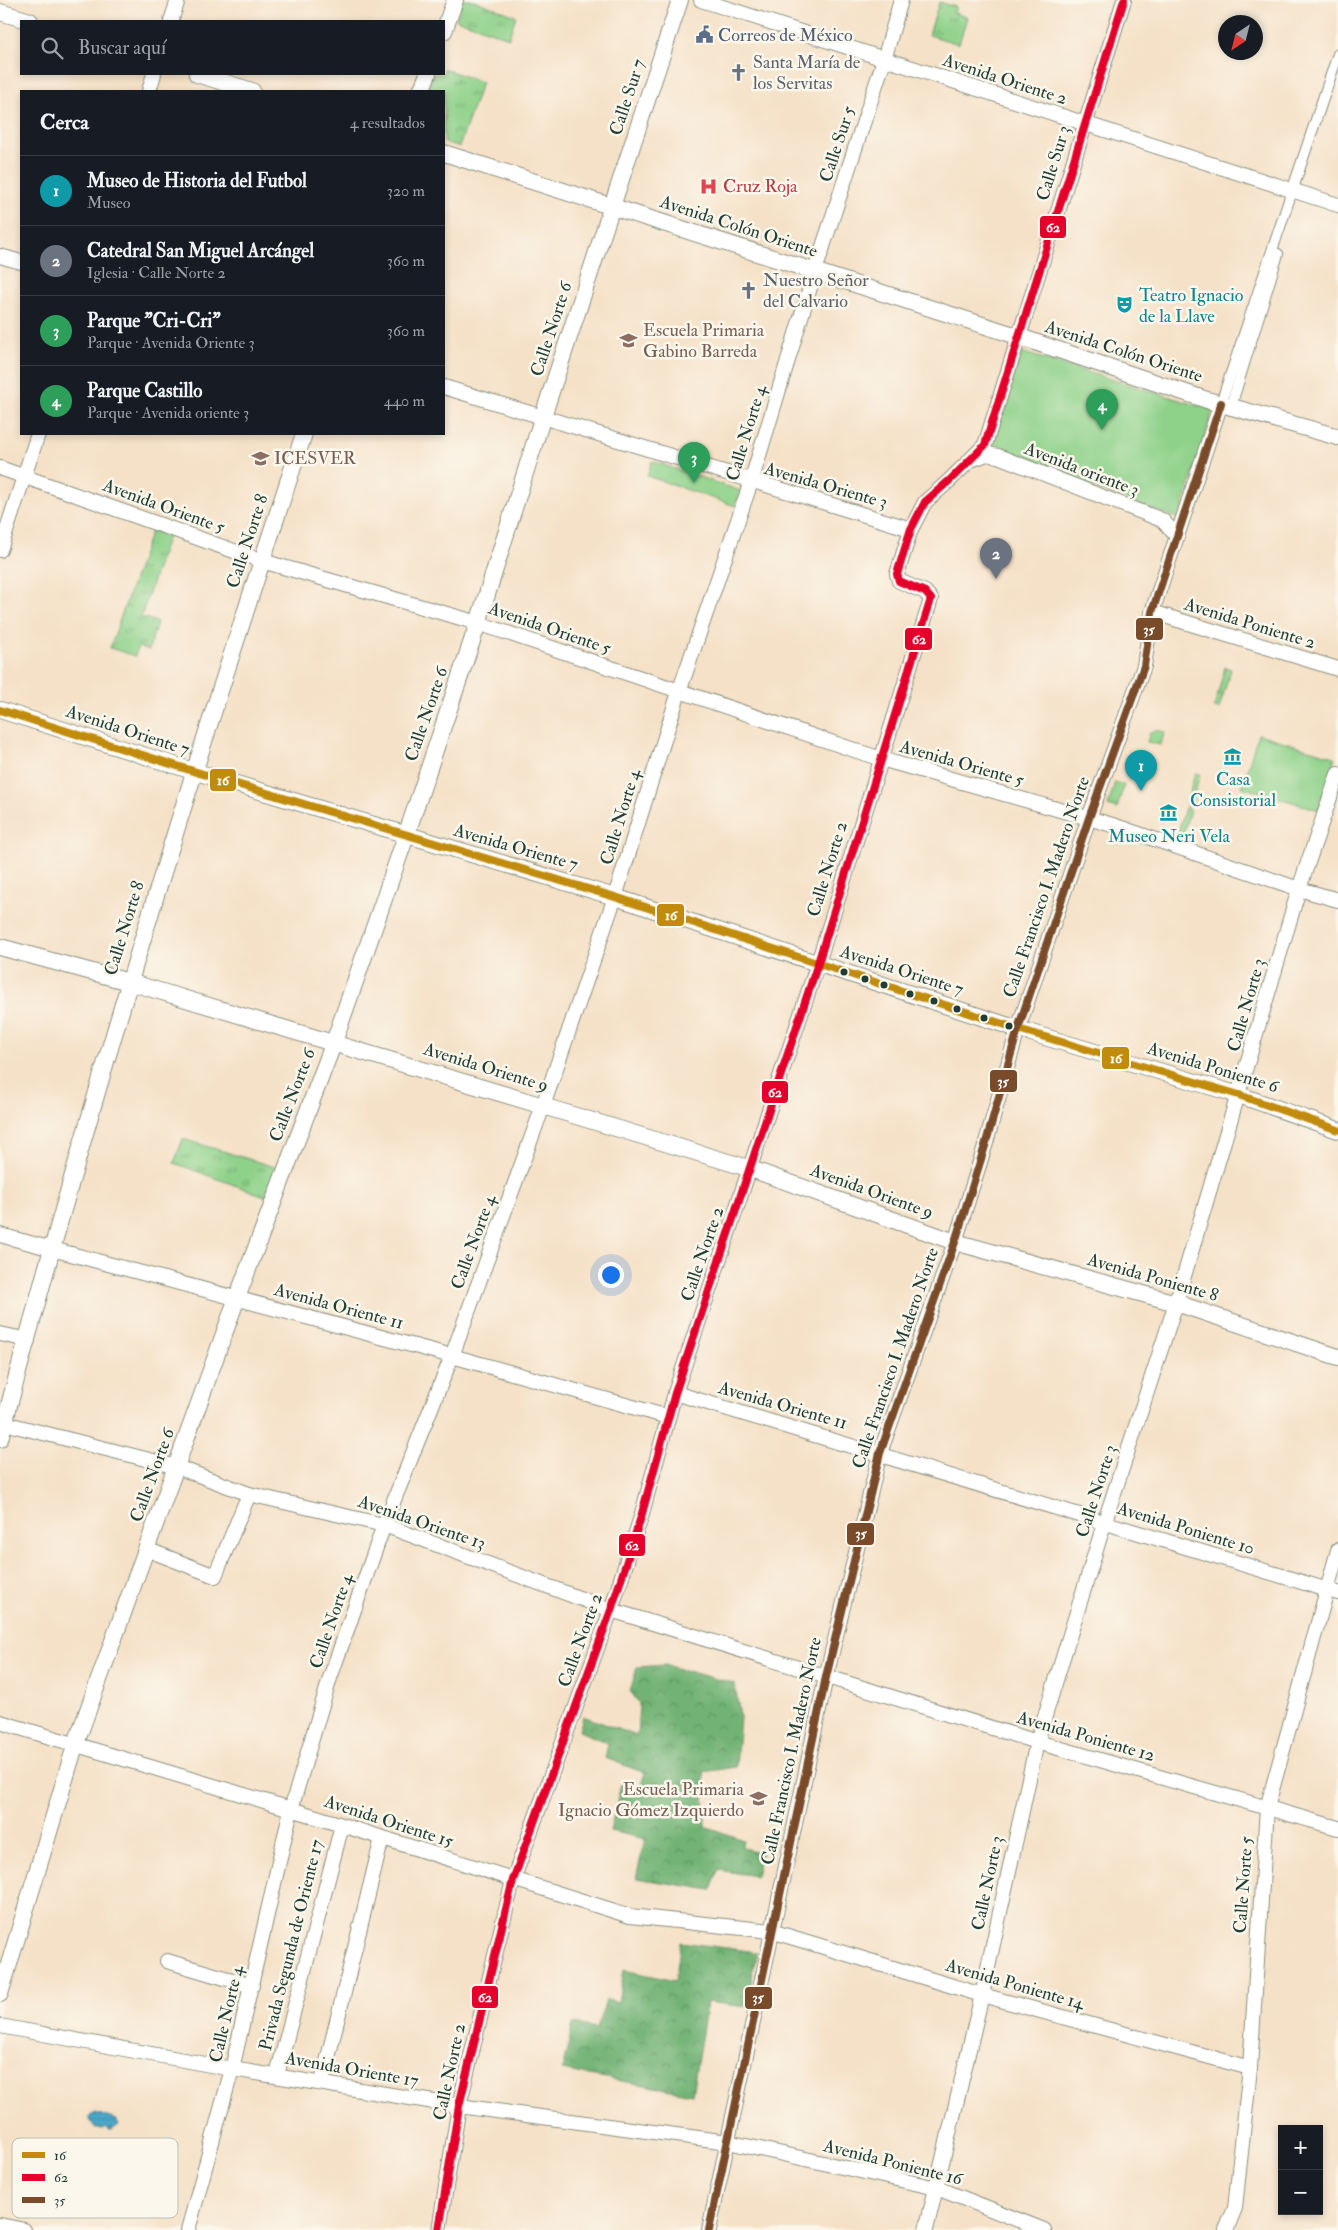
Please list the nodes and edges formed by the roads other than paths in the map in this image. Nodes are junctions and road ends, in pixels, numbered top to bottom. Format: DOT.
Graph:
graph roads {
  1 [pos="178,0"];
  2 [pos="456,0"];
  3 [pos="680,0"];
  4 [pos="701,0"];
  5 [pos="901,0"];
  6 [pos="1124,0"];
  7 [pos="0,12"];
  8 [pos="27,20"];
  9 [pos="171,20"];
  10 [pos="445,28"];
  11 [pos="1338,54"];
  12 [pos="884,60"];
  13 [pos="1338,70"];
  14 [pos="154,75"];
  15 [pos="200,75"];
  16 [pos="428,75"];
  17 [pos="149,90"];
  18 [pos="249,90"];
  19 [pos="421,90"];
  20 [pos="1085,124"];
  21 [pos="445,153"];
  22 [pos="1294,193"];
  23 [pos="1338,205"];
  24 [pos="612,207"];
  25 [pos="0,256"];
  26 [pos="20,262"];
  27 [pos="815,272"];
  28 [pos="1019,338"];
  29 [pos="445,387"];
  30 [pos="1226,404"];
  31 [pos="543,416"];
  32 [pos="38,435"];
  33 [pos="304,435"];
  34 [pos="1338,438"];
  35 [pos="968,462"];
  36 [pos="0,468"];
  37 [pos="24,476"];
  38 [pos="751,482"];
  39 [pos="911,530"];
  40 [pos="1176,535"];
  41 [pos="0,550"];
  42 [pos="262,561"];
  43 [pos="1152,612"];
  44 [pos="478,623"];
  45 [pos="1338,669"];
  46 [pos="679,692"];
  47 [pos="0,710"];
  48 [pos="881,759"];
  49 [pos="193,771"];
  50 [pos="1338,774"];
  51 [pos="1089,818"];
  52 [pos="406,836"];
  53 [pos="1299,889"];
  54 [pos="615,896"];
  55 [pos="1338,900"];
  56 [pos="0,947"];
  57 [pos="818,963"];
  58 [pos="129,982"];
  59 [pos="1018,1029"];
  60 [pos="334,1042"];
  61 [pos="1239,1095"];
  62 [pos="543,1106"];
  63 [pos="1338,1130"];
  64 [pos="751,1169"];
  65 [pos="0,1235"];
  66 [pos="954,1242"];
  67 [pos="52,1249"];
  68 [pos="237,1298"];
  69 [pos="1176,1304"];
  70 [pos="0,1334"];
  71 [pos="28,1340"];
  72 [pos="452,1356"];
  73 [pos="1338,1357"];
  74 [pos="675,1393"];
  75 [pos="668,1417"];
  76 [pos="1,1428"];
  77 [pos="880,1453"];
  78 [pos="177,1467"];
  79 [pos="249,1494"];
  80 [pos="1104,1524"];
  81 [pos="384,1525"];
  82 [pos="146,1548"];
  83 [pos="1338,1550"];
  84 [pos="1332,1591"];
  85 [pos="611,1610"];
  86 [pos="826,1677"];
  87 [pos="0,1722"];
  88 [pos="1037,1742"];
  89 [pos="75,1746"];
  90 [pos="1267,1808"];
  91 [pos="291,1809"];
  92 [pos="342,1825"];
  93 [pos="1338,1828"];
  94 [pos="382,1838"];
  95 [pos="513,1880"];
  96 [pos="772,1931"];
  97 [pos="167,1961"];
  98 [pos="252,1986"];
  99 [pos="0,1994"];
  100 [pos="982,1995"];
  101 [pos="0,2026"];
  102 [pos="232,2068"];
  103 [pos="1250,2068"];
  104 [pos="277,2075"];
  105 [pos="322,2082"];
  106 [pos="459,2106"];
  107 [pos="728,2142"];
  108 [pos="937,2188"];
  109 [pos="1235,2208"];
  110 [pos="0,2225"];
  111 [pos="24,2230"];
  112 [pos="188,2230"];
  113 [pos="439,2230"];
  114 [pos="709,2230"];
  115 [pos="926,2230"];
  116 [pos="1044,2230"];
  117 [pos="1226,2230"];
  118 [pos="1235,2230"];
  1 -- 9 [label="street"];
  2 -- 10 [label="street"];
  3 -- 24 [label="street, Calle Sur 7"];
  4 -- 12 [label="street, Avenida Oriente 2"];
  5 -- 12 [label="street, Calle Sur 5"];
  6 -- 20 [label="street, Calle Sur 3"];
  7 -- 8 [label="street"];
  11 -- 22 [label="street"];
  12 -- 20 [label="street, Avenida Oriente 2"];
  12 -- 27 [label="street, Calle Sur 5"];
  13 -- 22 [label="street"];
  14 -- 17 [label="street"];
  15 -- 18 [label="street"];
  16 -- 19 [label="street"];
  20 -- 22 [label="street, Avenida Oriente 2"];
  20 -- 28 [label="street, Calle Sur 3"];
  21 -- 24 [label="street, Avenida Colón Oriente"];
  22 -- 23 [label="street, Avenida Oriente 2"];
  22 -- 30 [label="street"];
  24 -- 27 [label="street, Avenida Colón Oriente"];
  24 -- 31 [label="street, Calle Norte 6"];
  25 -- 26 [label="street"];
  27 -- 28 [label="street, Avenida Colón Oriente"];
  27 -- 38 [label="street, Calle Norte 4"];
  28 -- 30 [label="street, Avenida Colón Oriente"];
  28 -- 35 [label="street, Calle Norte 2"];
  29 -- 31 [label="street, Avenida Oriente 3"];
  30 -- 34 [label="street, Avenida Colón Oriente"];
  30 -- 40 [label="street, Calle Francisco I. Madero Norte"];
  31 -- 38 [label="street, Avenida Oriente 3"];
  31 -- 44 [label="street, Calle Norte 6"];
  32 -- 37 [label="street"];
  33 -- 42 [label="street, Calle Norte 8"];
  35 -- 39 [label="street, Calle Norte 2"];
  35 -- 40 [label="street, Avenida oriente 3"];
  36 -- 37 [label="street, Avenida Oriente 5"];
  37 -- 41 [label="street"];
  37 -- 42 [label="street, Avenida Oriente 5"];
  38 -- 39 [label="street, Avenida Oriente 3"];
  38 -- 46 [label="street, Calle Norte 4"];
  39 -- 48 [label="street, Calle Norte 2"];
  40 -- 43 [label="street, Calle Francisco I. Madero Norte"];
  42 -- 44 [label="street, Avenida Oriente 5"];
  42 -- 49 [label="street, Calle Norte 8"];
  43 -- 45 [label="street, Avenida Poniente 2"];
  43 -- 51 [label="street, Calle Francisco I. Madero Norte"];
  44 -- 46 [label="street, Avenida Oriente 5"];
  44 -- 52 [label="street, Calle Norte 6"];
  46 -- 48 [label="street, Avenida Oriente 5"];
  46 -- 54 [label="street, Calle Norte 4"];
  47 -- 49 [label="street, Avenida Oriente 7"];
  48 -- 51 [label="street, Avenida Oriente 5"];
  48 -- 57 [label="street, Calle Norte 2"];
  49 -- 52 [label="street, Avenida Oriente 7"];
  49 -- 58 [label="street, Calle Norte 8"];
  50 -- 53 [label="street, Calle Norte 3"];
  51 -- 53 [label="street, Avenida Oriente 5"];
  51 -- 59 [label="street, Calle Francisco I. Madero Norte"];
  52 -- 54 [label="street, Avenida Oriente 7"];
  52 -- 60 [label="street, Calle Norte 6"];
  53 -- 55 [label="street, Avenida Oriente 5"];
  53 -- 61 [label="street, Calle Norte 3"];
  54 -- 57 [label="street, Avenida Oriente 7"];
  54 -- 62 [label="street, Calle Norte 4"];
  56 -- 58 [label="street, Avenida Oriente 9"];
  57 -- 59 [label="street, Avenida Oriente 7"];
  57 -- 64 [label="street, Calle Norte 2"];
  58 -- 60 [label="street, Avenida Oriente 9"];
  58 -- 67 [label="street, Calle Norte 8"];
  59 -- 61 [label="street, Avenida Poniente 6"];
  59 -- 66 [label="street, Calle Francisco I. Madero Norte"];
  60 -- 62 [label="street, Avenida Oriente 9"];
  60 -- 68 [label="street, Calle Norte 6"];
  61 -- 63 [label="street, Avenida Poniente 6"];
  61 -- 69 [label="street, Calle Norte 3"];
  62 -- 64 [label="street, Avenida Oriente 9"];
  62 -- 72 [label="street, Calle Norte 4"];
  64 -- 66 [label="street, Avenida Oriente 9"];
  64 -- 74 [label="street, Calle Norte 2"];
  65 -- 67 [label="street, Avenida Oriente 11"];
  66 -- 69 [label="street, Avenida Poniente 8"];
  66 -- 77 [label="street, Calle Francisco I. Madero Norte"];
  67 -- 68 [label="street, Avenida Oriente 11"];
  67 -- 71 [label="street, Calle Norte 8"];
  68 -- 72 [label="street, Avenida Oriente 11"];
  68 -- 78 [label="street, Calle Norte 6"];
  69 -- 73 [label="street, Avenida Poniente 8"];
  69 -- 80 [label="street, Calle Norte 3"];
  70 -- 71 [label="street"];
  71 -- 76 [label="street, Calle Norte 8"];
  72 -- 75 [label="street, Avenida Oriente 11"];
  72 -- 81 [label="street, Calle Norte 4"];
  74 -- 75 [label="street, Calle Norte 2"];
  74 -- 77 [label="street, Avenida Oriente 11"];
  75 -- 85 [label="street, Calle Norte 2"];
  76 -- 78 [label="street, Avenida Oriente 13"];
  77 -- 80 [label="street, Avenida Poniente 10"];
  77 -- 86 [label="street, Calle Francisco I. Madero Norte"];
  78 -- 79 [label="street, Avenida Oriente 13"];
  78 -- 82 [label="street, Calle Norte 6"];
  79 -- 81 [label="street, Avenida Oriente 13"];
  79 -- 82 [label="street"];
  80 -- 84 [label="street, Avenida Poniente 10"];
  80 -- 88 [label="street, Calle Norte 3"];
  81 -- 85 [label="street, Avenida Oriente 13"];
  81 -- 91 [label="street, Calle Norte 4"];
  82 -- 89 [label="street, Calle Norte 6"];
  83 -- 84 [label="street, Calle Norte 5"];
  84 -- 90 [label="street, Calle Norte 5"];
  85 -- 86 [label="street, Avenida Oriente 13"];
  85 -- 95 [label="street, Calle Norte 2"];
  86 -- 88 [label="street, Avenida Poniente 12"];
  86 -- 96 [label="street, Calle Francisco I. Madero Norte"];
  87 -- 89 [label="street, Avenida Oriente 15"];
  88 -- 90 [label="street, Avenida Poniente 12"];
  88 -- 100 [label="street, Calle Norte 3"];
  89 -- 91 [label="street, Avenida Oriente 15"];
  89 -- 99 [label="street, Calle Norte 6"];
  90 -- 93 [label="street, Avenida Poniente 12"];
  90 -- 103 [label="street, Calle Norte 5"];
  91 -- 92 [label="street, Avenida Oriente 15"];
  91 -- 98 [label="street, Calle Norte 4"];
  92 -- 94 [label="street, Avenida Oriente 15"];
  92 -- 104 [label="street, Privada Segunda de Oriente 17"];
  94 -- 95 [label="street, Avenida Oriente 15"];
  94 -- 105 [label="street"];
  95 -- 96 [label="street, Avenida Oriente 15"];
  95 -- 106 [label="street, Calle Norte 2"];
  96 -- 100 [label="street, Avenida Poniente 14"];
  96 -- 107 [label="street, Calle Francisco I. Madero Norte"];
  97 -- 98 [label="street"];
  98 -- 102 [label="street, Calle Norte 4"];
  100 -- 103 [label="street, Avenida Poniente 14"];
  100 -- 108 [label="street, Calle Norte 3"];
  101 -- 102 [label="street, Avenida Oriente 17"];
  102 -- 104 [label="street, Avenida Oriente 17"];
  102 -- 112 [label="street, Calle Norte 4"];
  103 -- 109 [label="street, Calle Norte 5"];
  104 -- 105 [label="street, Avenida Oriente 17"];
  105 -- 106 [label="street, Avenida Oriente 17"];
  106 -- 107 [label="street, Avenida Oriente 17"];
  106 -- 113 [label="street, Calle Norte 2"];
  107 -- 108 [label="street, Avenida Poniente 16"];
  107 -- 114 [label="street, Calle Francisco I. Madero Norte"];
  108 -- 115 [label="street, Calle Norte 3"];
  108 -- 116 [label="street, Avenida Poniente 16"];
  109 -- 117 [label="street, Calle Norte 5"];
  109 -- 118 [label="street"];
  110 -- 111 [label="street"];
}
